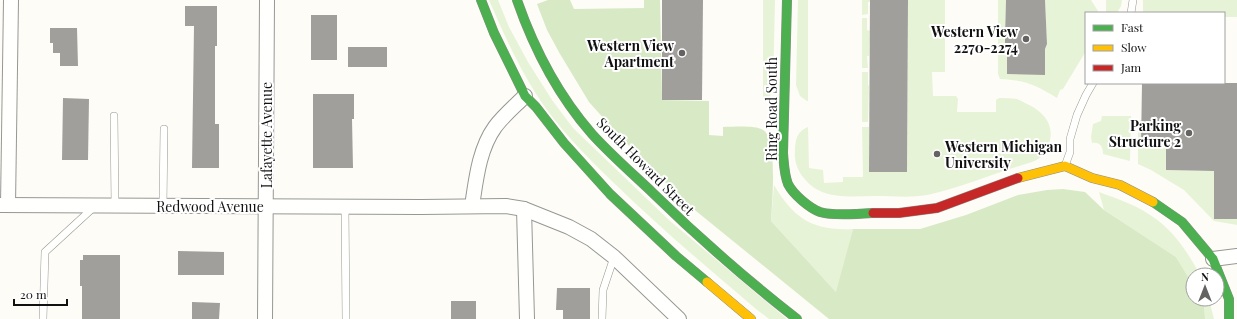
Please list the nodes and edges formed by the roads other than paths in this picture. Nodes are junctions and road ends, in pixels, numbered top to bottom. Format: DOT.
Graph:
graph roads {
  1 [pos="11,0"];
  2 [pos="267,0"];
  3 [pos="481,0"];
  4 [pos="517,0"];
  5 [pos="787,0"];
  6 [pos="1133,0"];
  7 [pos="1131,12"];
  8 [pos="5,78"];
  9 [pos="1092,84"];
  10 [pos="525,96"];
  11 [pos="114,116"];
  12 [pos="164,130"];
  13 [pos="1065,166"];
  14 [pos="4,205"];
  15 [pos="96,206"];
  16 [pos="115,206"];
  17 [pos="163,206"];
  18 [pos="266,206"];
  19 [pos="472,206"];
  20 [pos="345,207"];
  21 [pos="524,209"];
  22 [pos="1237,256"];
  23 [pos="614,257"];
  24 [pos="1213,259"];
  25 [pos="43,319"];
  26 [pos="266,319"];
  27 [pos="346,319"];
  28 [pos="527,319"];
  29 [pos="602,319"];
  30 [pos="679,319"];
  31 [pos="751,319"];
  32 [pos="797,319"];
  33 [pos="1229,319"];
  1 -- 8 [label="street"];
  2 -- 18 [label="street, Lafayette Avenue"];
  3 -- 10 [label="street"];
  4 -- 32 [label="street, South Howard Street"];
  5 -- 13 [label="street, Ring Road South"];
  6 -- 7 [label="lane"];
  8 -- 14 [label="street"];
  9 -- 13 [label="lane"];
  10 -- 19 [label="street"];
  10 -- 31 [label="street"];
  11 -- 16 [label="lane"];
  12 -- 17 [label="lane"];
  13 -- 24 [label="street"];
  14 -- 15 [label="street, Redwood Avenue"];
  15 -- 16 [label="street, Redwood Avenue"];
  15 -- 25 [label="lane"];
  16 -- 17 [label="street, Redwood Avenue"];
  17 -- 18 [label="street, Redwood Avenue"];
  18 -- 20 [label="street, Redwood Avenue"];
  18 -- 26 [label="street, Lafayette Avenue"];
  19 -- 20 [label="street, Redwood Avenue"];
  19 -- 21 [label="street, Redwood Avenue"];
  20 -- 27 [label="lane"];
  21 -- 23 [label="street, Redwood Avenue"];
  21 -- 28 [label="street"];
  22 -- 24 [label="street"];
  23 -- 29 [label="lane"];
  23 -- 30 [label="street, Redwood Avenue"];
  24 -- 33 [label="street"];
}
